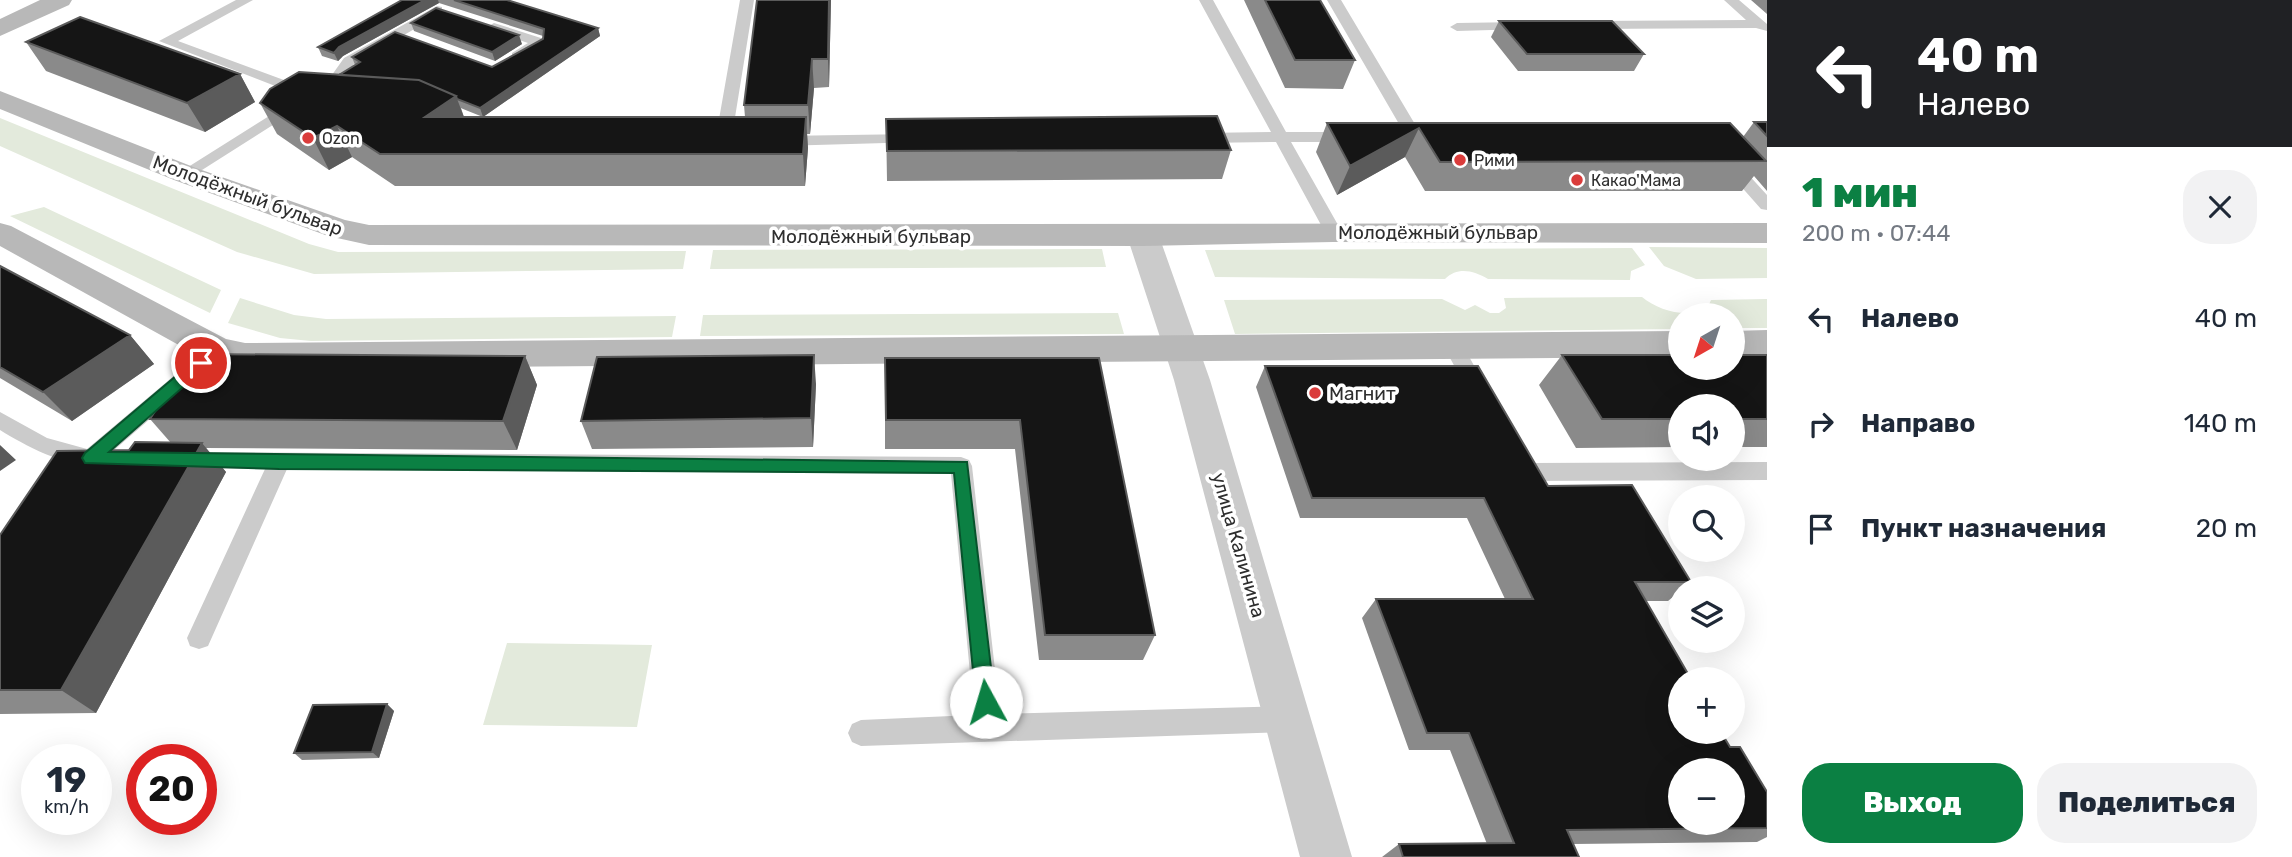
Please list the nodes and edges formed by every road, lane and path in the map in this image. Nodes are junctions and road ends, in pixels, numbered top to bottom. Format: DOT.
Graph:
graph roads {
  1 [pos="60,0"];
  2 [pos="246,0"];
  3 [pos="747,0"];
  4 [pos="1206,0"];
  5 [pos="1334,0"];
  6 [pos="1731,0"];
  7 [pos="450,13"];
  8 [pos="475,21"];
  9 [pos="1577,25"];
  10 [pos="1537,26"];
  11 [pos="1457,27"];
  12 [pos="1763,27"];
  13 [pos="0,28"];
  14 [pos="396,33"];
  15 [pos="421,42"];
  16 [pos="507,62"];
  17 [pos="317,96"];
  18 [pos="349,98"];
  19 [pos="0,99"];
  20 [pos="1374,136"];
  21 [pos="1414,136"];
  22 [pos="1281,137"];
  23 [pos="1184,138"];
  24 [pos="938,139"];
  25 [pos="763,141"];
  26 [pos="723,142"];
  27 [pos="1715,148"];
  28 [pos="185,174"];
  29 [pos="1767,205"];
  30 [pos="1333,232"];
  31 [pos="0,233"];
  32 [pos="1767,233"];
  33 [pos="1143,236"];
  34 [pos="1668,344"];
  35 [pos="1745,344"];
  36 [pos="1767,344"];
  37 [pos="1454,346"];
  38 [pos="1181,348"];
  39 [pos="217,350"];
  40 [pos="1492,414"];
  41 [pos="0,420"];
  42 [pos="1511,449"];
  43 [pos="91,458"];
  44 [pos="131,459"];
  45 [pos="171,460"];
  46 [pos="279,462"];
  47 [pos="1767,471"];
  48 [pos="199,638"];
  49 [pos="1289,719"];
  50 [pos="988,727"];
  51 [pos="861,733"];
  52 [pos="1326,857"];
  1 -- 13 [label="main road"];
  2 -- 17 [label="lane"];
  3 -- 26 [label="lane"];
  4 -- 22 [label="lane"];
  5 -- 21 [label="lane"];
  6 -- 12 [label="lane"];
  7 -- 14 [label="lane"];
  8 -- 16 [label="lane"];
  9 -- 12 [label="lane"];
  10 -- 11 [label="lane"];
  14 -- 15 [label="lane"];
  14 -- 17 [label="lane"];
  17 -- 18 [label="lane"];
  17 -- 28 [label="lane"];
  19 -- 28 [label="main road, Молодёжный бульвар"];
  20 -- 22 [label="lane"];
  22 -- 23 [label="lane"];
  22 -- 30 [label="lane"];
  24 -- 25 [label="lane"];
  27 -- 29 [label="lane"];
  28 -- 33 [label="main road, Молодёжный бульвар"];
  30 -- 32 [label="main road, Молодёжный бульвар"];
  30 -- 33 [label="main road, Молодёжный бульвар"];
  31 -- 39 [label="main road"];
  33 -- 38 [label="street, улица Калинина"];
  34 -- 37 [label="main road"];
  35 -- 36 [label="main road"];
  37 -- 38 [label="main road"];
  37 -- 40 [label="lane"];
  38 -- 39 [label="main road"];
  38 -- 49 [label="street, улица Калинина"];
  39 -- 43 [label="lane"];
  41 -- 43 [label="lane"];
  42 -- 47 [label="lane"];
  43 -- 44 [label="lane"];
  45 -- 46 [label="lane"];
  46 -- 48 [label="lane"];
  46 -- 50 [label="lane"];
  49 -- 50 [label="lane"];
  49 -- 52 [label="street, улица Калинина"];
  50 -- 51 [label="lane"];
}
